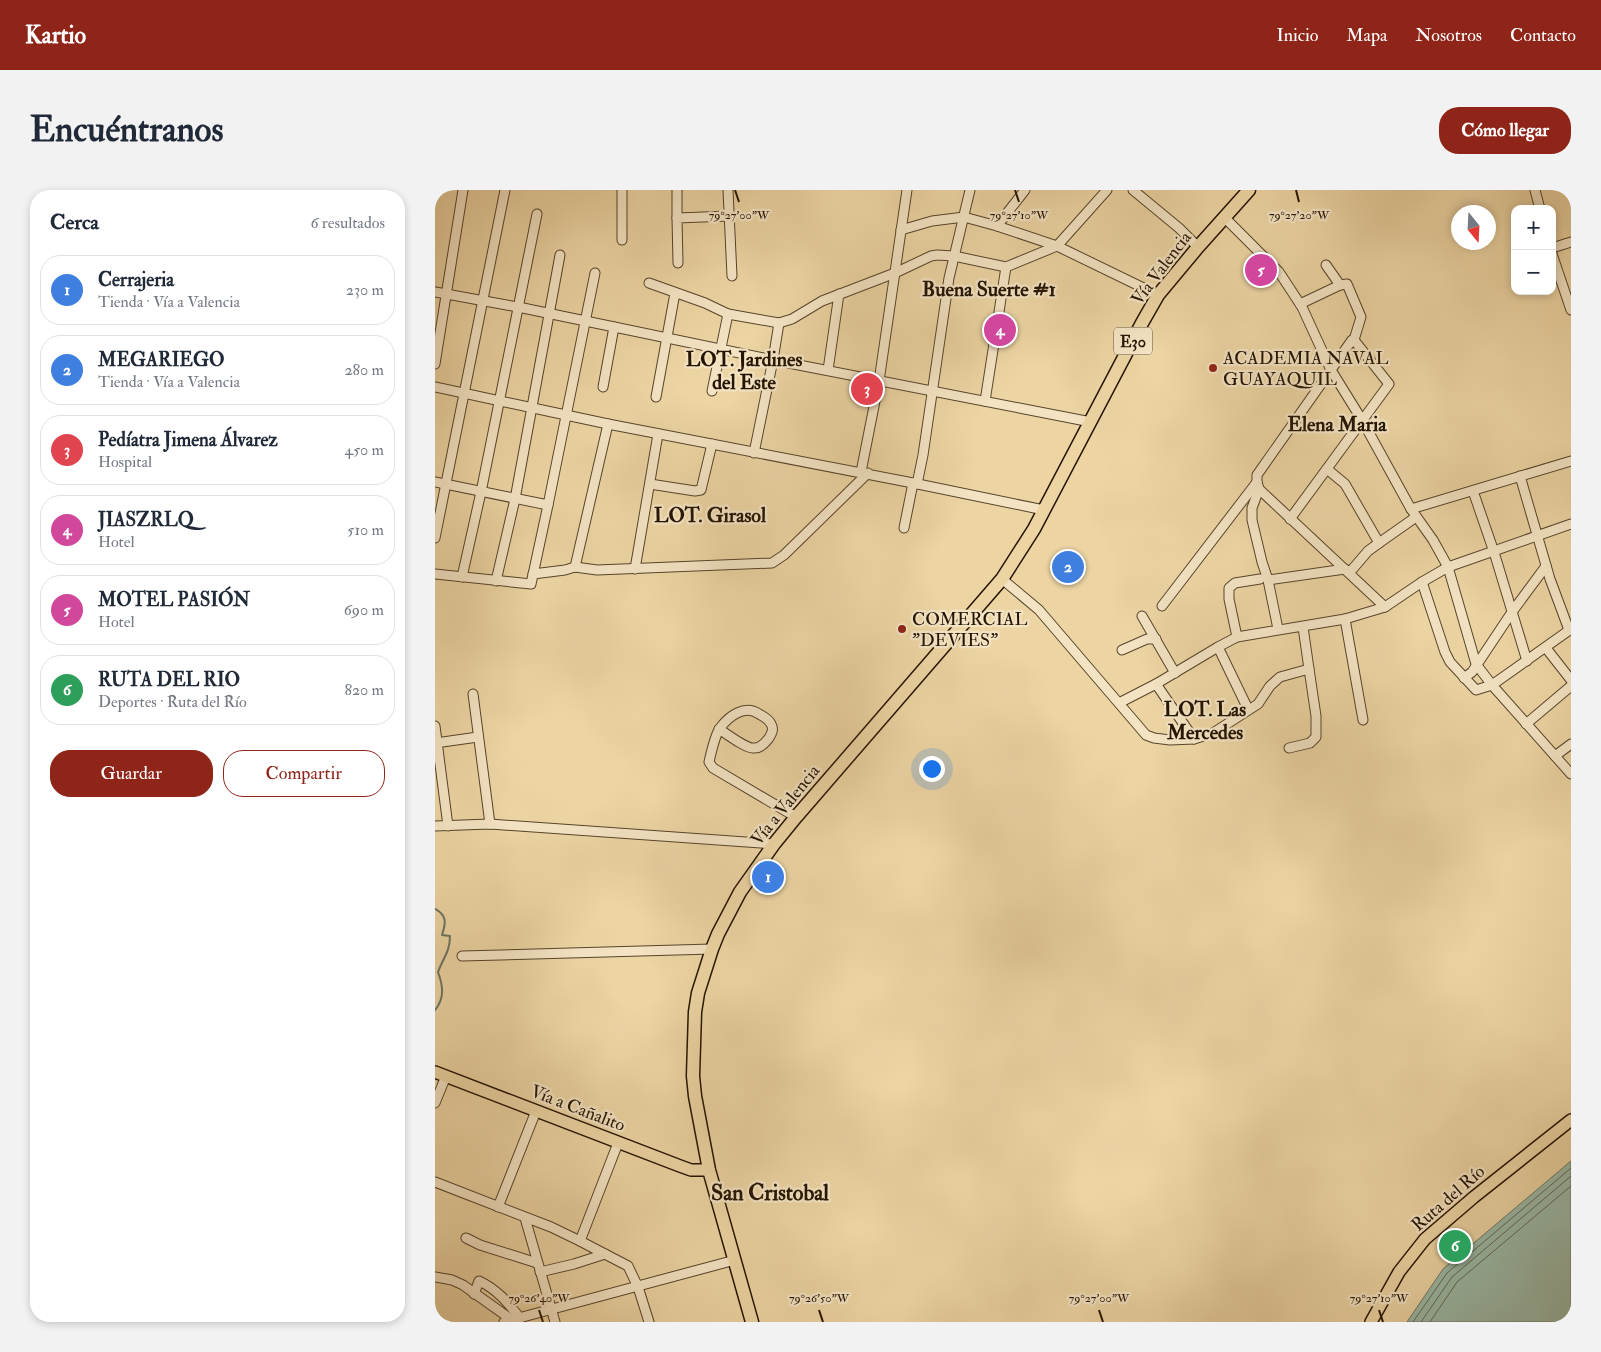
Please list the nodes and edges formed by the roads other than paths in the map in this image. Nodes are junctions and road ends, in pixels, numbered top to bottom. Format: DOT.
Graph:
graph roads {
  1 [pos="463,190"];
  2 [pos="505,190"];
  3 [pos="622,190"];
  4 [pos="677,190"];
  5 [pos="728,190"];
  6 [pos="907,190"];
  7 [pos="970,190"];
  8 [pos="1025,190"];
  9 [pos="1107,190"];
  10 [pos="1133,190"];
  11 [pos="1249,190"];
  12 [pos="1535,190"];
  13 [pos="1539,205"];
  14 [pos="537,214"];
  15 [pos="729,216"];
  16 [pos="964,217"];
  17 [pos="1224,217"];
  18 [pos="677,218"];
  19 [pos="997,226"];
  20 [pos="901,230"];
  21 [pos="622,240"];
  22 [pos="1571,242"];
  23 [pos="1057,246"];
  24 [pos="1197,247"];
  25 [pos="1556,247"];
  26 [pos="560,255"];
  27 [pos="954,256"];
  28 [pos="679,263"];
  29 [pos="1326,265"];
  30 [pos="1556,266"];
  31 [pos="1006,267"];
  32 [pos="595,273"];
  33 [pos="895,273"];
  34 [pos="732,276"];
  35 [pos="649,283"];
  36 [pos="1340,285"];
  37 [pos="435,292"];
  38 [pos="675,293"];
  39 [pos="446,294"];
  40 [pos="839,294"];
  41 [pos="1158,295"];
  42 [pos="483,300"];
  43 [pos="1300,304"];
  44 [pos="518,307"];
  45 [pos="1571,310"];
  46 [pos="549,313"];
  47 [pos="728,314"];
  48 [pos="585,321"];
  49 [pos="779,323"];
  50 [pos="614,327"];
  51 [pos="667,338"];
  52 [pos="1353,340"];
  53 [pos="722,349"];
  54 [pos="773,360"];
  55 [pos="435,364"];
  56 [pos="828,370"];
  57 [pos="1331,370"];
  58 [pos="879,381"];
  59 [pos="435,387"];
  60 [pos="603,387"];
  61 [pos="712,391"];
  62 [pos="932,391"];
  63 [pos="464,393"];
  64 [pos="656,397"];
  65 [pos="499,401"];
  66 [pos="985,401"];
  67 [pos="532,408"];
  68 [pos="565,415"];
  69 [pos="1362,420"];
  70 [pos="1091,422"];
  71 [pos="608,424"];
  72 [pos="659,434"];
  73 [pos="712,444"];
  74 [pos="754,453"];
  75 [pos="1571,461"];
  76 [pos="1327,469"];
  77 [pos="865,473"];
  78 [pos="1520,476"];
  79 [pos="435,482"];
  80 [pos="915,483"];
  81 [pos="650,484"];
  82 [pos="447,485"];
  83 [pos="1258,486"];
  84 [pos="1473,491"];
  85 [pos="481,492"];
  86 [pos="1247,496"];
  87 [pos="515,499"];
  88 [pos="548,505"];
  89 [pos="1044,510"];
  90 [pos="1414,513"];
  91 [pos="1290,519"];
  92 [pos="1251,520"];
  93 [pos="1571,524"];
  94 [pos="905,528"];
  95 [pos="1538,536"];
  96 [pos="435,538"];
  97 [pos="1379,543"];
  98 [pos="1494,552"];
  99 [pos="1546,566"];
  100 [pos="575,567"];
  101 [pos="1448,568"];
  102 [pos="635,569"];
  103 [pos="1347,571"];
  104 [pos="435,574"];
  105 [pos="533,574"];
  106 [pos="461,577"];
  107 [pos="1002,579"];
  108 [pos="1264,579"];
  109 [pos="496,580"];
  110 [pos="1422,582"];
  111 [pos="1162,606"];
  112 [pos="1385,607"];
  113 [pos="1512,612"];
  114 [pos="1142,616"];
  115 [pos="1345,619"];
  116 [pos="1303,627"];
  117 [pos="1278,629"];
  118 [pos="1570,630"];
  119 [pos="1237,636"];
  120 [pos="1156,639"];
  121 [pos="1218,647"];
  122 [pos="1546,648"];
  123 [pos="1123,650"];
  124 [pos="1527,661"];
  125 [pos="1476,664"];
  126 [pos="1309,669"];
  127 [pos="1175,672"];
  128 [pos="1464,678"];
  129 [pos="1571,680"];
  130 [pos="1156,684"];
  131 [pos="1492,685"];
  132 [pos="1571,686"];
  133 [pos="473,694"];
  134 [pos="1119,703"];
  135 [pos="1248,709"];
  136 [pos="1363,720"];
  137 [pos="1525,724"];
  138 [pos="435,726"];
  139 [pos="719,729"];
  140 [pos="478,736"];
  141 [pos="1194,739"];
  142 [pos="436,743"];
  143 [pos="1571,744"];
  144 [pos="1289,748"];
  145 [pos="1555,756"];
  146 [pos="1571,774"];
  147 [pos="796,817"];
  148 [pos="490,824"];
  149 [pos="435,826"];
  150 [pos="448,826"];
  151 [pos="774,844"];
  152 [pos="712,949"];
  153 [pos="462,956"];
  154 [pos="440,1074"];
  155 [pos="435,1103"];
  156 [pos="536,1111"];
  157 [pos="1571,1120"];
  158 [pos="618,1143"];
  159 [pos="709,1170"];
  160 [pos="435,1182"];
  161 [pos="498,1207"];
  162 [pos="525,1218"];
  163 [pos="466,1238"];
  164 [pos="580,1240"];
  165 [pos="605,1254"];
  166 [pos="735,1260"];
  167 [pos="539,1268"];
  168 [pos="435,1277"];
  169 [pos="638,1286"];
  170 [pos="474,1294"];
  171 [pos="552,1310"];
  172 [pos="512,1320"];
  173 [pos="555,1322"];
  174 [pos="649,1322"];
  175 [pos="753,1322"];
  176 [pos="1371,1322"];
  1 -- 39 [label="street"];
  2 -- 42 [label="street"];
  3 -- 21 [label="street"];
  4 -- 18 [label="street"];
  5 -- 15 [label="street"];
  6 -- 20 [label="street"];
  7 -- 16 [label="street"];
  8 -- 19 [label="street"];
  9 -- 23 [label="street"];
  10 -- 24 [label="street"];
  11 -- 17 [label="highway, Vía Valencia / E30"];
  12 -- 13 [label="street"];
  14 -- 44 [label="street"];
  15 -- 18 [label="street"];
  15 -- 34 [label="street"];
  16 -- 19 [label="street"];
  16 -- 20 [label="street"];
  16 -- 27 [label="street"];
  17 -- 24 [label="highway, Vía Valencia / E30"];
  17 -- 43 [label="street"];
  18 -- 28 [label="street"];
  19 -- 23 [label="street"];
  20 -- 33 [label="street"];
  22 -- 25 [label="street"];
  23 -- 31 [label="street"];
  23 -- 41 [label="street"];
  24 -- 41 [label="highway, Vía Valencia / E30"];
  26 -- 46 [label="street"];
  27 -- 31 [label="street"];
  27 -- 33 [label="street"];
  27 -- 62 [label="street"];
  29 -- 36 [label="street"];
  30 -- 45 [label="street"];
  31 -- 66 [label="street"];
  32 -- 48 [label="street"];
  33 -- 40 [label="street"];
  33 -- 58 [label="street"];
  35 -- 38 [label="street"];
  36 -- 43 [label="street"];
  36 -- 52 [label="street"];
  37 -- 39 [label="street"];
  38 -- 47 [label="street"];
  38 -- 51 [label="street"];
  39 -- 42 [label="street"];
  39 -- 55 [label="street"];
  40 -- 49 [label="street"];
  40 -- 56 [label="street"];
  41 -- 70 [label="highway, Vía Valencia / E30"];
  42 -- 44 [label="street"];
  42 -- 63 [label="street"];
  43 -- 57 [label="street"];
  44 -- 46 [label="street"];
  44 -- 65 [label="street"];
  46 -- 48 [label="street"];
  46 -- 67 [label="street"];
  47 -- 49 [label="street"];
  47 -- 53 [label="street"];
  48 -- 50 [label="street"];
  48 -- 68 [label="street"];
  49 -- 54 [label="street"];
  50 -- 51 [label="street"];
  50 -- 60 [label="street"];
  51 -- 53 [label="street"];
  51 -- 64 [label="street"];
  52 -- 57 [label="street"];
  52 -- 69 [label="street"];
  53 -- 54 [label="street"];
  53 -- 61 [label="street"];
  54 -- 56 [label="street"];
  54 -- 74 [label="street"];
  56 -- 58 [label="street"];
  57 -- 69 [label="street"];
  57 -- 83 [label="street"];
  58 -- 62 [label="street"];
  58 -- 77 [label="street"];
  59 -- 63 [label="street"];
  62 -- 66 [label="street"];
  62 -- 80 [label="street"];
  63 -- 65 [label="street"];
  63 -- 82 [label="street"];
  65 -- 67 [label="street"];
  65 -- 85 [label="street"];
  66 -- 70 [label="street"];
  67 -- 68 [label="street"];
  67 -- 87 [label="street"];
  68 -- 71 [label="street"];
  68 -- 88 [label="street"];
  69 -- 76 [label="street"];
  69 -- 90 [label="street"];
  70 -- 89 [label="highway, Vía Valencia / E30"];
  71 -- 72 [label="street"];
  71 -- 100 [label="street"];
  72 -- 73 [label="street"];
  72 -- 81 [label="street"];
  73 -- 74 [label="street"];
  73 -- 81 [label="street"];
  74 -- 77 [label="street"];
  75 -- 78 [label="street"];
  76 -- 91 [label="street"];
  76 -- 97 [label="street"];
  77 -- 80 [label="street"];
  77 -- 102 [label="street"];
  78 -- 84 [label="street"];
  78 -- 95 [label="street"];
  79 -- 82 [label="street"];
  80 -- 89 [label="street"];
  80 -- 94 [label="street"];
  81 -- 102 [label="street"];
  82 -- 85 [label="street"];
  82 -- 96 [label="street"];
  83 -- 86 [label="street"];
  83 -- 91 [label="street"];
  83 -- 92 [label="street"];
  84 -- 90 [label="street"];
  84 -- 98 [label="street"];
  85 -- 87 [label="street"];
  85 -- 106 [label="street"];
  86 -- 92 [label="street"];
  86 -- 111 [label="street"];
  87 -- 88 [label="street"];
  87 -- 109 [label="street"];
  88 -- 105 [label="street"];
  89 -- 107 [label="highway, Vía a Valencia / E30"];
  90 -- 97 [label="street"];
  90 -- 101 [label="street"];
  91 -- 103 [label="street"];
  92 -- 108 [label="street"];
  93 -- 95 [label="street"];
  95 -- 98 [label="street"];
  95 -- 99 [label="street"];
  97 -- 103 [label="street"];
  98 -- 101 [label="street"];
  98 -- 113 [label="street"];
  99 -- 113 [label="street"];
  99 -- 118 [label="street"];
  100 -- 102 [label="street"];
  100 -- 105 [label="street"];
  101 -- 110 [label="street"];
  101 -- 125 [label="street"];
  103 -- 108 [label="street"];
  103 -- 112 [label="street"];
  104 -- 106 [label="street"];
  105 -- 109 [label="street"];
  106 -- 109 [label="street"];
  107 -- 134 [label="street"];
  107 -- 147 [label="highway, Vía a Valencia / E30"];
  108 -- 117 [label="street"];
  108 -- 119 [label="street"];
  110 -- 112 [label="street"];
  110 -- 128 [label="street"];
  112 -- 115 [label="street"];
  113 -- 124 [label="street"];
  113 -- 125 [label="street"];
  114 -- 120 [label="street"];
  115 -- 116 [label="street"];
  115 -- 136 [label="street"];
  116 -- 117 [label="street"];
  116 -- 126 [label="street"];
  117 -- 119 [label="street"];
  118 -- 122 [label="street"];
  119 -- 121 [label="street"];
  120 -- 123 [label="street"];
  120 -- 127 [label="street"];
  121 -- 127 [label="street"];
  121 -- 135 [label="street"];
  122 -- 124 [label="street"];
  122 -- 129 [label="street"];
  124 -- 131 [label="street"];
  125 -- 128 [label="street"];
  125 -- 131 [label="street"];
  126 -- 135 [label="street"];
  126 -- 144 [label="street"];
  127 -- 130 [label="street"];
  128 -- 131 [label="street"];
  130 -- 134 [label="street"];
  130 -- 141 [label="street"];
  131 -- 137 [label="street"];
  132 -- 137 [label="street"];
  133 -- 140 [label="street"];
  134 -- 141 [label="street"];
  135 -- 141 [label="street"];
  137 -- 145 [label="street"];
  138 -- 142 [label="street"];
  139 -- 139 [label="street"];
  139 -- 147 [label="street"];
  140 -- 142 [label="street"];
  140 -- 148 [label="street"];
  142 -- 150 [label="street"];
  143 -- 145 [label="street"];
  145 -- 146 [label="street"];
  147 -- 151 [label="highway, Vía a Valencia / E30"];
  148 -- 150 [label="street"];
  148 -- 151 [label="street"];
  149 -- 150 [label="street"];
  151 -- 152 [label="highway, Vía a Valencia / E30"];
  152 -- 153 [label="street"];
  152 -- 159 [label="highway, Vía a Valencia / E30"];
  154 -- 155 [label="street"];
  154 -- 156 [label="main road, Vía a Cañalito"];
  156 -- 158 [label="main road, Vía a Cañalito"];
  156 -- 161 [label="street"];
  157 -- 176 [label="main road, Ruta del Río"];
  158 -- 159 [label="main road, Vía a Cañalito"];
  158 -- 164 [label="street"];
  159 -- 166 [label="highway, Vía a Valencia / E30"];
  160 -- 161 [label="street"];
  161 -- 162 [label="street"];
  162 -- 164 [label="street"];
  162 -- 167 [label="street"];
  163 -- 167 [label="street"];
  164 -- 165 [label="street"];
  165 -- 167 [label="street"];
  165 -- 169 [label="street"];
  166 -- 169 [label="street"];
  166 -- 175 [label="highway, Vía a Valencia / E30"];
  167 -- 171 [label="street"];
  168 -- 170 [label="street"];
  169 -- 171 [label="street"];
  169 -- 174 [label="street"];
  170 -- 172 [label="street"];
  170 -- 172 [label="street"];
  171 -- 172 [label="street"];
  171 -- 173 [label="street"];
}
